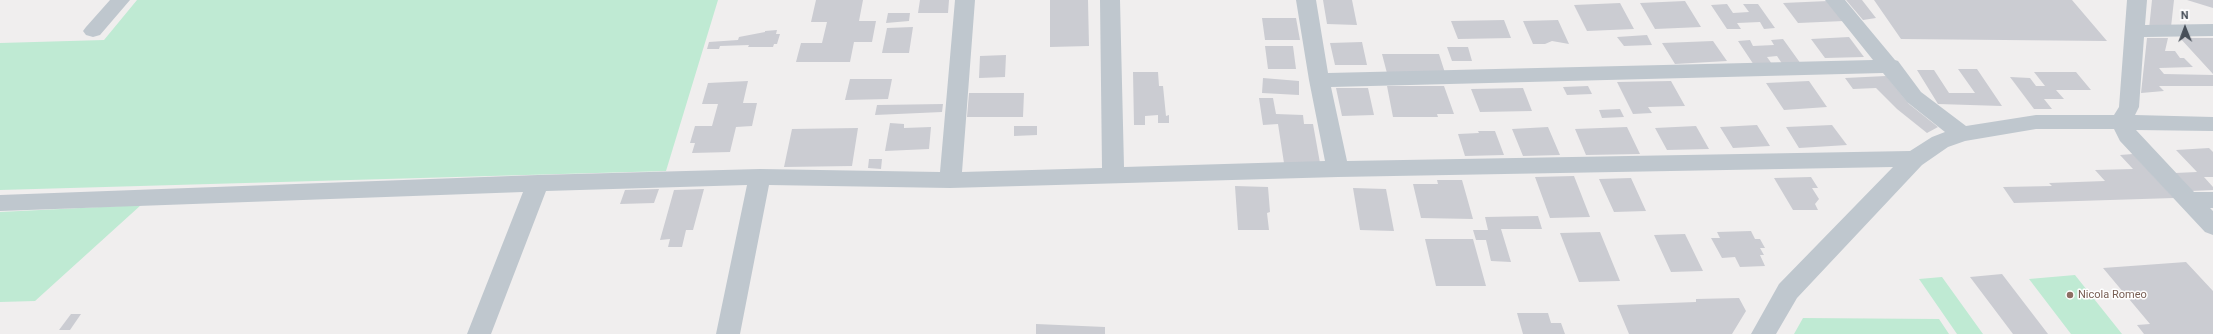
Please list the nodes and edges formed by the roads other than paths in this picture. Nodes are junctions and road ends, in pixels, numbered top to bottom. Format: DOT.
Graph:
graph roads {
  1 [pos="120,0"];
  2 [pos="965,0"];
  3 [pos="1110,0"];
  4 [pos="1306,0"];
  5 [pos="1835,0"];
  6 [pos="2137,0"];
  7 [pos="2213,30"];
  8 [pos="93,31"];
  9 [pos="2135,31"];
  10 [pos="1890,66"];
  11 [pos="1319,80"];
  12 [pos="2121,122"];
  13 [pos="2213,124"];
  14 [pos="1962,134"];
  15 [pos="1914,159"];
  16 [pos="1338,169"];
  17 [pos="1113,175"];
  18 [pos="760,177"];
  19 [pos="950,180"];
  20 [pos="538,183"];
  21 [pos="2189,200"];
  22 [pos="2213,200"];
  23 [pos="0,203"];
  24 [pos="2213,226"];
  25 [pos="479,334"];
  26 [pos="728,334"];
  27 [pos="1763,334"];
  1 -- 8 [label="street"];
  2 -- 19 [label="street"];
  3 -- 17 [label="street"];
  4 -- 11 [label="street"];
  5 -- 10 [label="street"];
  6 -- 9 [label="street"];
  7 -- 9 [label="street"];
  9 -- 12 [label="street"];
  10 -- 11 [label="street"];
  10 -- 14 [label="street"];
  11 -- 16 [label="street"];
  12 -- 13 [label="street"];
  12 -- 14 [label="street"];
  12 -- 21 [label="street"];
  14 -- 15 [label="street"];
  15 -- 16 [label="street"];
  15 -- 27 [label="street"];
  16 -- 17 [label="street"];
  17 -- 19 [label="street"];
  18 -- 19 [label="street"];
  18 -- 20 [label="street"];
  18 -- 26 [label="street"];
  20 -- 23 [label="street"];
  20 -- 25 [label="street"];
  21 -- 22 [label="street"];
  21 -- 24 [label="street"];
}
